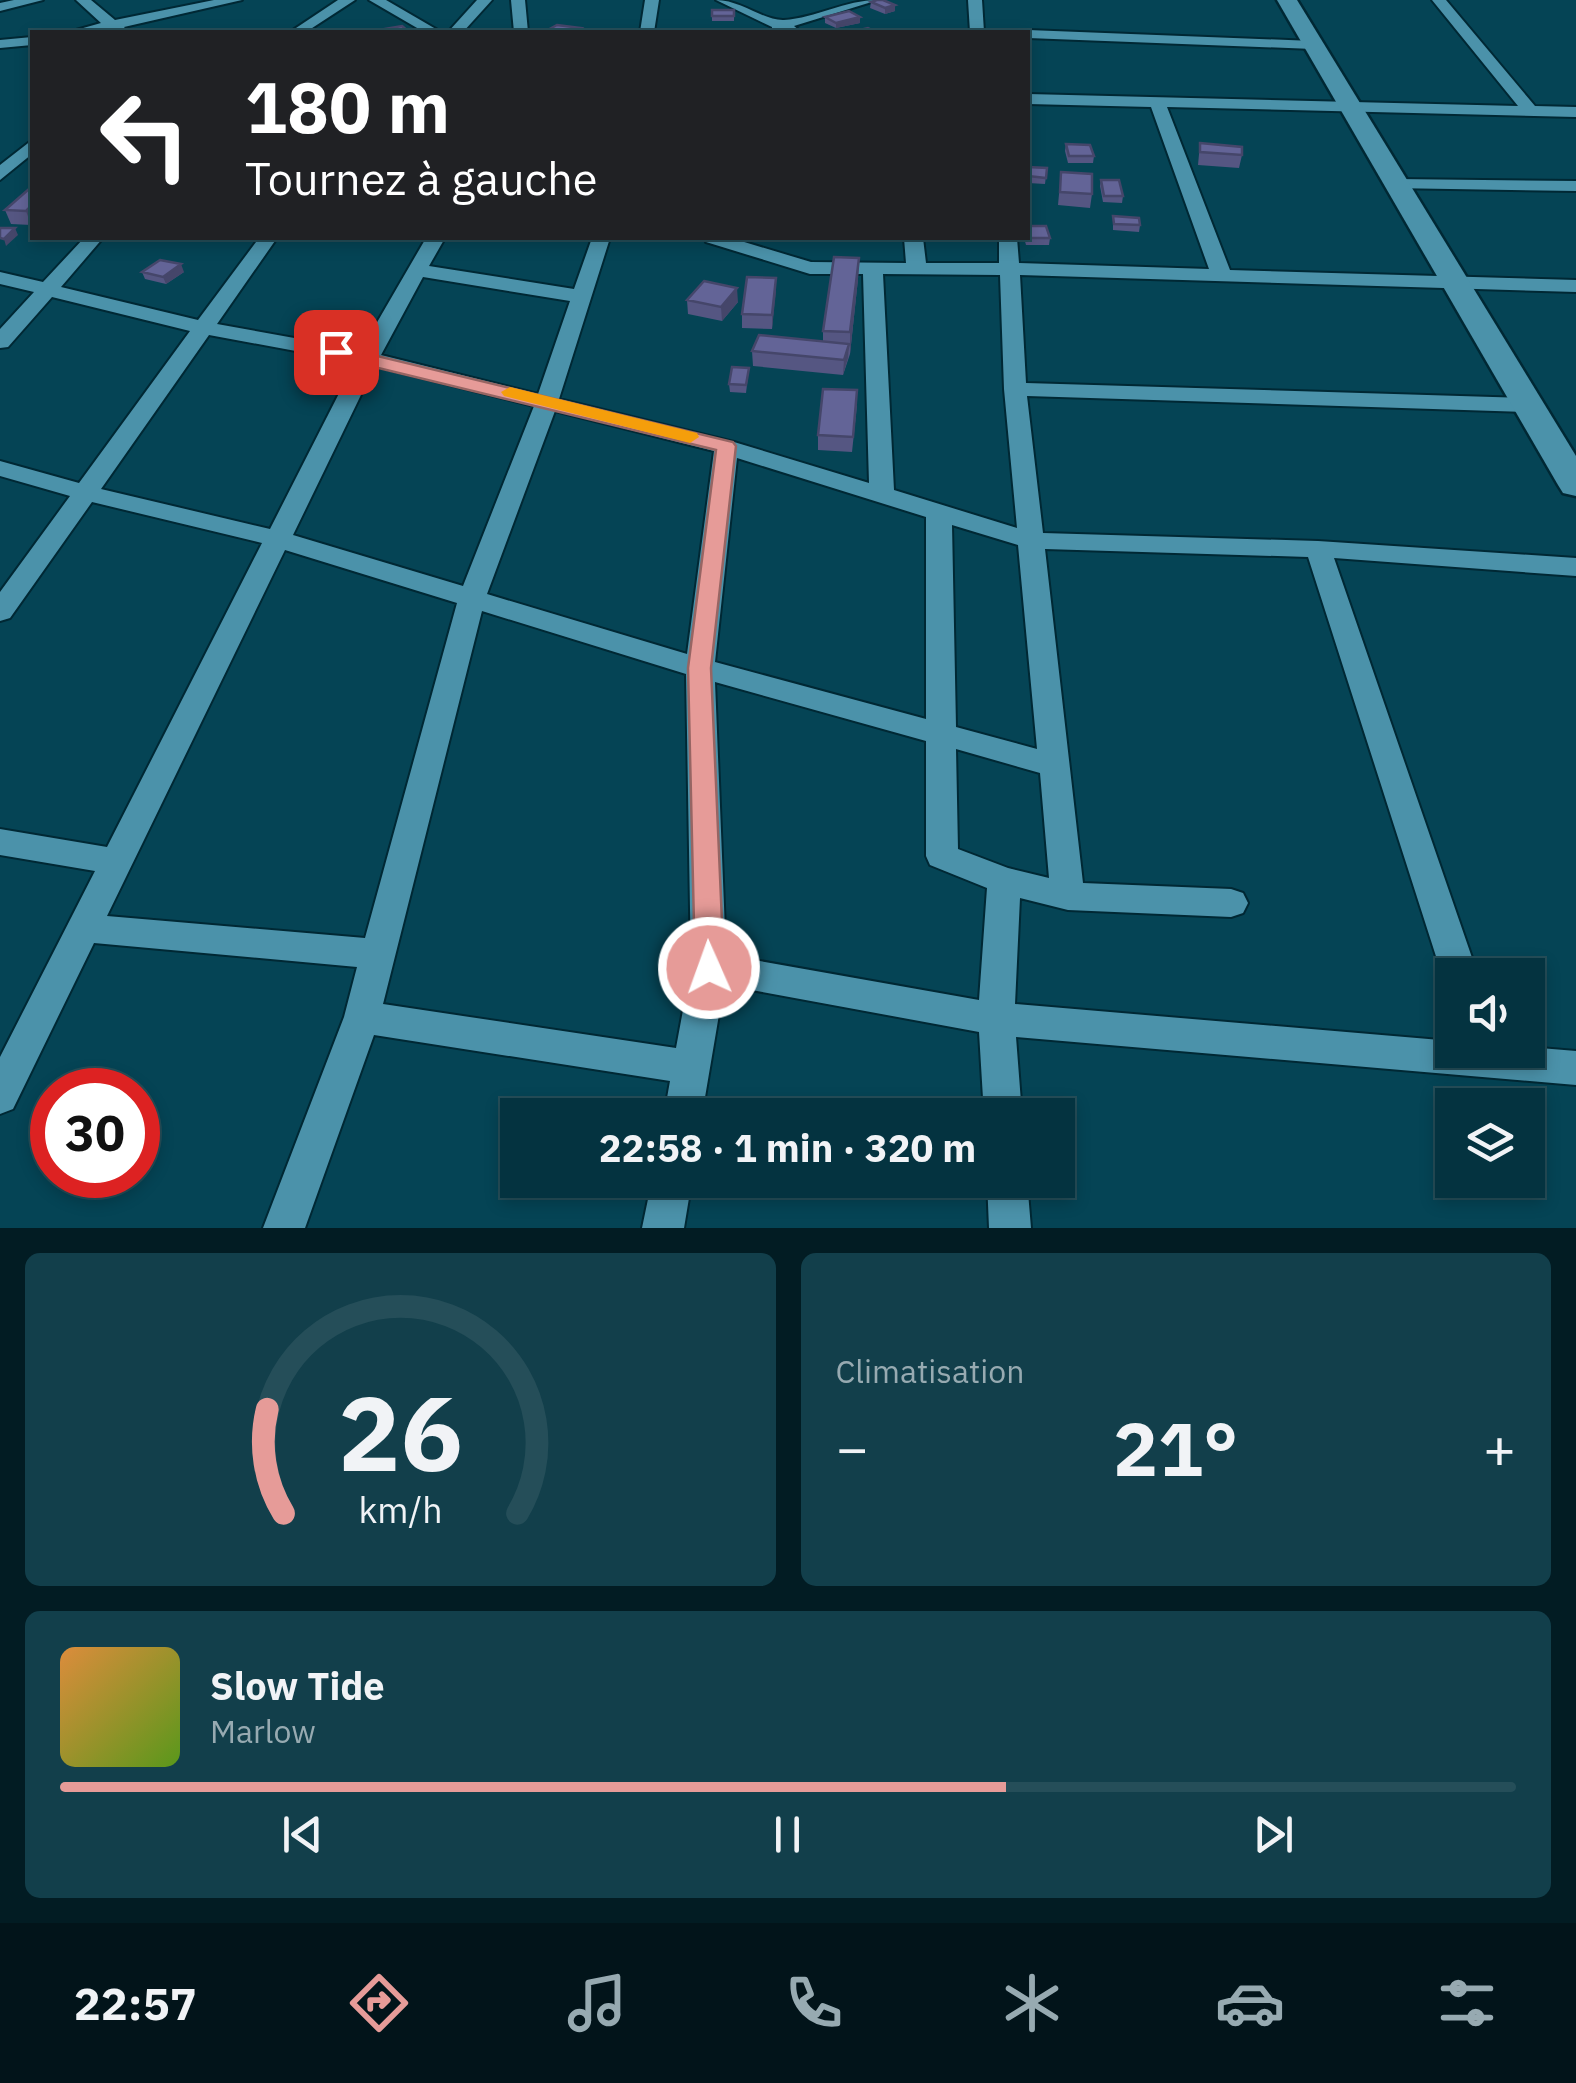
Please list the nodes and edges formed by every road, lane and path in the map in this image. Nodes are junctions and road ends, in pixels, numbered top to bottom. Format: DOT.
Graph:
graph roads {
  1 [pos="36,0"];
  2 [pos="83,0"];
  3 [pos="236,0"];
  4 [pos="348,0"];
  5 [pos="376,0"];
  6 [pos="485,0"];
  7 [pos="518,0"];
  8 [pos="652,0"];
  9 [pos="723,0"];
  10 [pos="871,0"];
  11 [pos="975,0"];
  12 [pos="1287,0"];
  13 [pos="1439,0"];
  14 [pos="0,7"];
  15 [pos="117,29"];
  16 [pos="301,30"];
  17 [pos="430,30"];
  18 [pos="457,30"];
  19 [pos="521,30"];
  20 [pos="646,30"];
  21 [pos="784,30"];
  22 [pos="977,30"];
  23 [pos="1030,34"];
  24 [pos="30,41"];
  25 [pos="1313,44"];
  26 [pos="2,47"];
  27 [pos="1030,99"];
  28 [pos="1156,101"];
  29 [pos="1349,104"];
  30 [pos="1530,110"];
  31 [pos="1576,112"];
  32 [pos="0,145"];
  33 [pos="30,149"];
  34 [pos="30,150"];
  35 [pos="0,175"];
  36 [pos="1396,184"];
  37 [pos="1576,186"];
  38 [pos="92,240"];
  39 [pos="267,240"];
  40 [pos="434,240"];
  41 [pos="599,240"];
  42 [pos="737,240"];
  43 [pos="914,240"];
  44 [pos="1008,240"];
  45 [pos="1011,268"];
  46 [pos="417,270"];
  47 [pos="872,270"];
  48 [pos="917,271"];
  49 [pos="1222,276"];
  50 [pos="0,278"];
  51 [pos="1455,282"];
  52 [pos="1576,286"];
  53 [pos="48,290"];
  54 [pos="584,297"];
  55 [pos="204,328"];
  56 [pos="0,342"];
  57 [pos="368,358"];
  58 [pos="1015,389"];
  59 [pos="548,402"];
  60 [pos="1528,405"];
  61 [pos="726,446"];
  62 [pos="0,468"];
  63 [pos="1576,485"];
  64 [pos="86,493"];
  65 [pos="882,497"];
  66 [pos="940,514"];
  67 [pos="278,539"];
  68 [pos="1033,540"];
  69 [pos="1318,549"];
  70 [pos="1576,567"];
  71 [pos="472,598"];
  72 [pos="0,612"];
  73 [pos="700,668"];
  74 [pos="940,734"];
  75 [pos="1054,765"];
  76 [pos="0,842"];
  77 [pos="118,862"];
  78 [pos="1004,881"];
  79 [pos="1068,896"];
  80 [pos="1231,903"];
  81 [pos="86,928"];
  82 [pos="379,954"];
  83 [pos="1454,958"];
  84 [pos="709,968"];
  85 [pos="362,1017"];
  86 [pos="996,1020"];
  87 [pos="1435,1052"];
  88 [pos="1545,1064"];
  89 [pos="692,1067"];
  90 [pos="1576,1068"];
  91 [pos="0,1096"];
  92 [pos="686,1098"];
  93 [pos="1001,1098"];
  94 [pos="669,1198"];
  95 [pos="1008,1198"];
  96 [pos="284,1228"];
  97 [pos="663,1228"];
  98 [pos="1010,1228"];
  1 -- 14 [label="street"];
  2 -- 15 [label="street"];
  3 -- 15 [label="street"];
  4 -- 16 [label="street"];
  5 -- 17 [label="street"];
  6 -- 18 [label="street"];
  7 -- 19 [label="street"];
  8 -- 20 [label="street"];
  9 -- 21 [label="street"];
  10 -- 21 [label="street"];
  11 -- 22 [label="street"];
  12 -- 25 [label="street"];
  13 -- 30 [label="street"];
  23 -- 25 [label="street"];
  24 -- 26 [label="street"];
  25 -- 29 [label="street"];
  27 -- 28 [label="street"];
  28 -- 29 [label="street"];
  28 -- 49 [label="street"];
  29 -- 30 [label="street"];
  29 -- 36 [label="street"];
  30 -- 31 [label="street"];
  32 -- 33 [label="street"];
  34 -- 35 [label="street"];
  36 -- 37 [label="street"];
  36 -- 51 [label="street"];
  38 -- 53 [label="street"];
  39 -- 55 [label="street"];
  40 -- 46 [label="street"];
  41 -- 54 [label="street"];
  42 -- 47 [label="street"];
  43 -- 48 [label="street"];
  44 -- 45 [label="street"];
  45 -- 48 [label="street"];
  45 -- 49 [label="street"];
  45 -- 58 [label="street"];
  46 -- 54 [label="street"];
  46 -- 57 [label="street"];
  47 -- 48 [label="street"];
  47 -- 65 [label="street"];
  49 -- 51 [label="street"];
  50 -- 53 [label="street"];
  51 -- 52 [label="street"];
  51 -- 60 [label="street"];
  53 -- 55 [label="street"];
  53 -- 56 [label="street"];
  54 -- 59 [label="street"];
  55 -- 57 [label="street"];
  55 -- 64 [label="street"];
  57 -- 59 [label="street"];
  57 -- 67 [label="street"];
  58 -- 60 [label="street"];
  58 -- 68 [label="street"];
  59 -- 61 [label="street"];
  59 -- 71 [label="street"];
  60 -- 63 [label="street"];
  61 -- 65 [label="street"];
  61 -- 73 [label="street"];
  62 -- 64 [label="street"];
  64 -- 67 [label="street"];
  64 -- 72 [label="street"];
  65 -- 66 [label="street"];
  66 -- 68 [label="street"];
  66 -- 74 [label="street"];
  67 -- 71 [label="street"];
  67 -- 77 [label="street"];
  68 -- 69 [label="street"];
  68 -- 75 [label="street"];
  69 -- 70 [label="street"];
  69 -- 83 [label="street"];
  71 -- 73 [label="street"];
  71 -- 82 [label="street"];
  73 -- 74 [label="street"];
  73 -- 84 [label="street"];
  74 -- 75 [label="street"];
  74 -- 78 [label="street"];
  75 -- 79 [label="street"];
  76 -- 77 [label="street"];
  77 -- 81 [label="street"];
  78 -- 79 [label="street"];
  78 -- 86 [label="street"];
  79 -- 80 [label="street"];
  81 -- 82 [label="street"];
  81 -- 91 [label="street"];
  82 -- 85 [label="street"];
  84 -- 86 [label="street"];
  84 -- 89 [label="street"];
  85 -- 89 [label="street"];
  85 -- 96 [label="street"];
  86 -- 87 [label="street"];
  86 -- 93 [label="street"];
  88 -- 90 [label="street"];
  89 -- 92 [label="street"];
  94 -- 97 [label="street"];
  95 -- 98 [label="street"];
}
